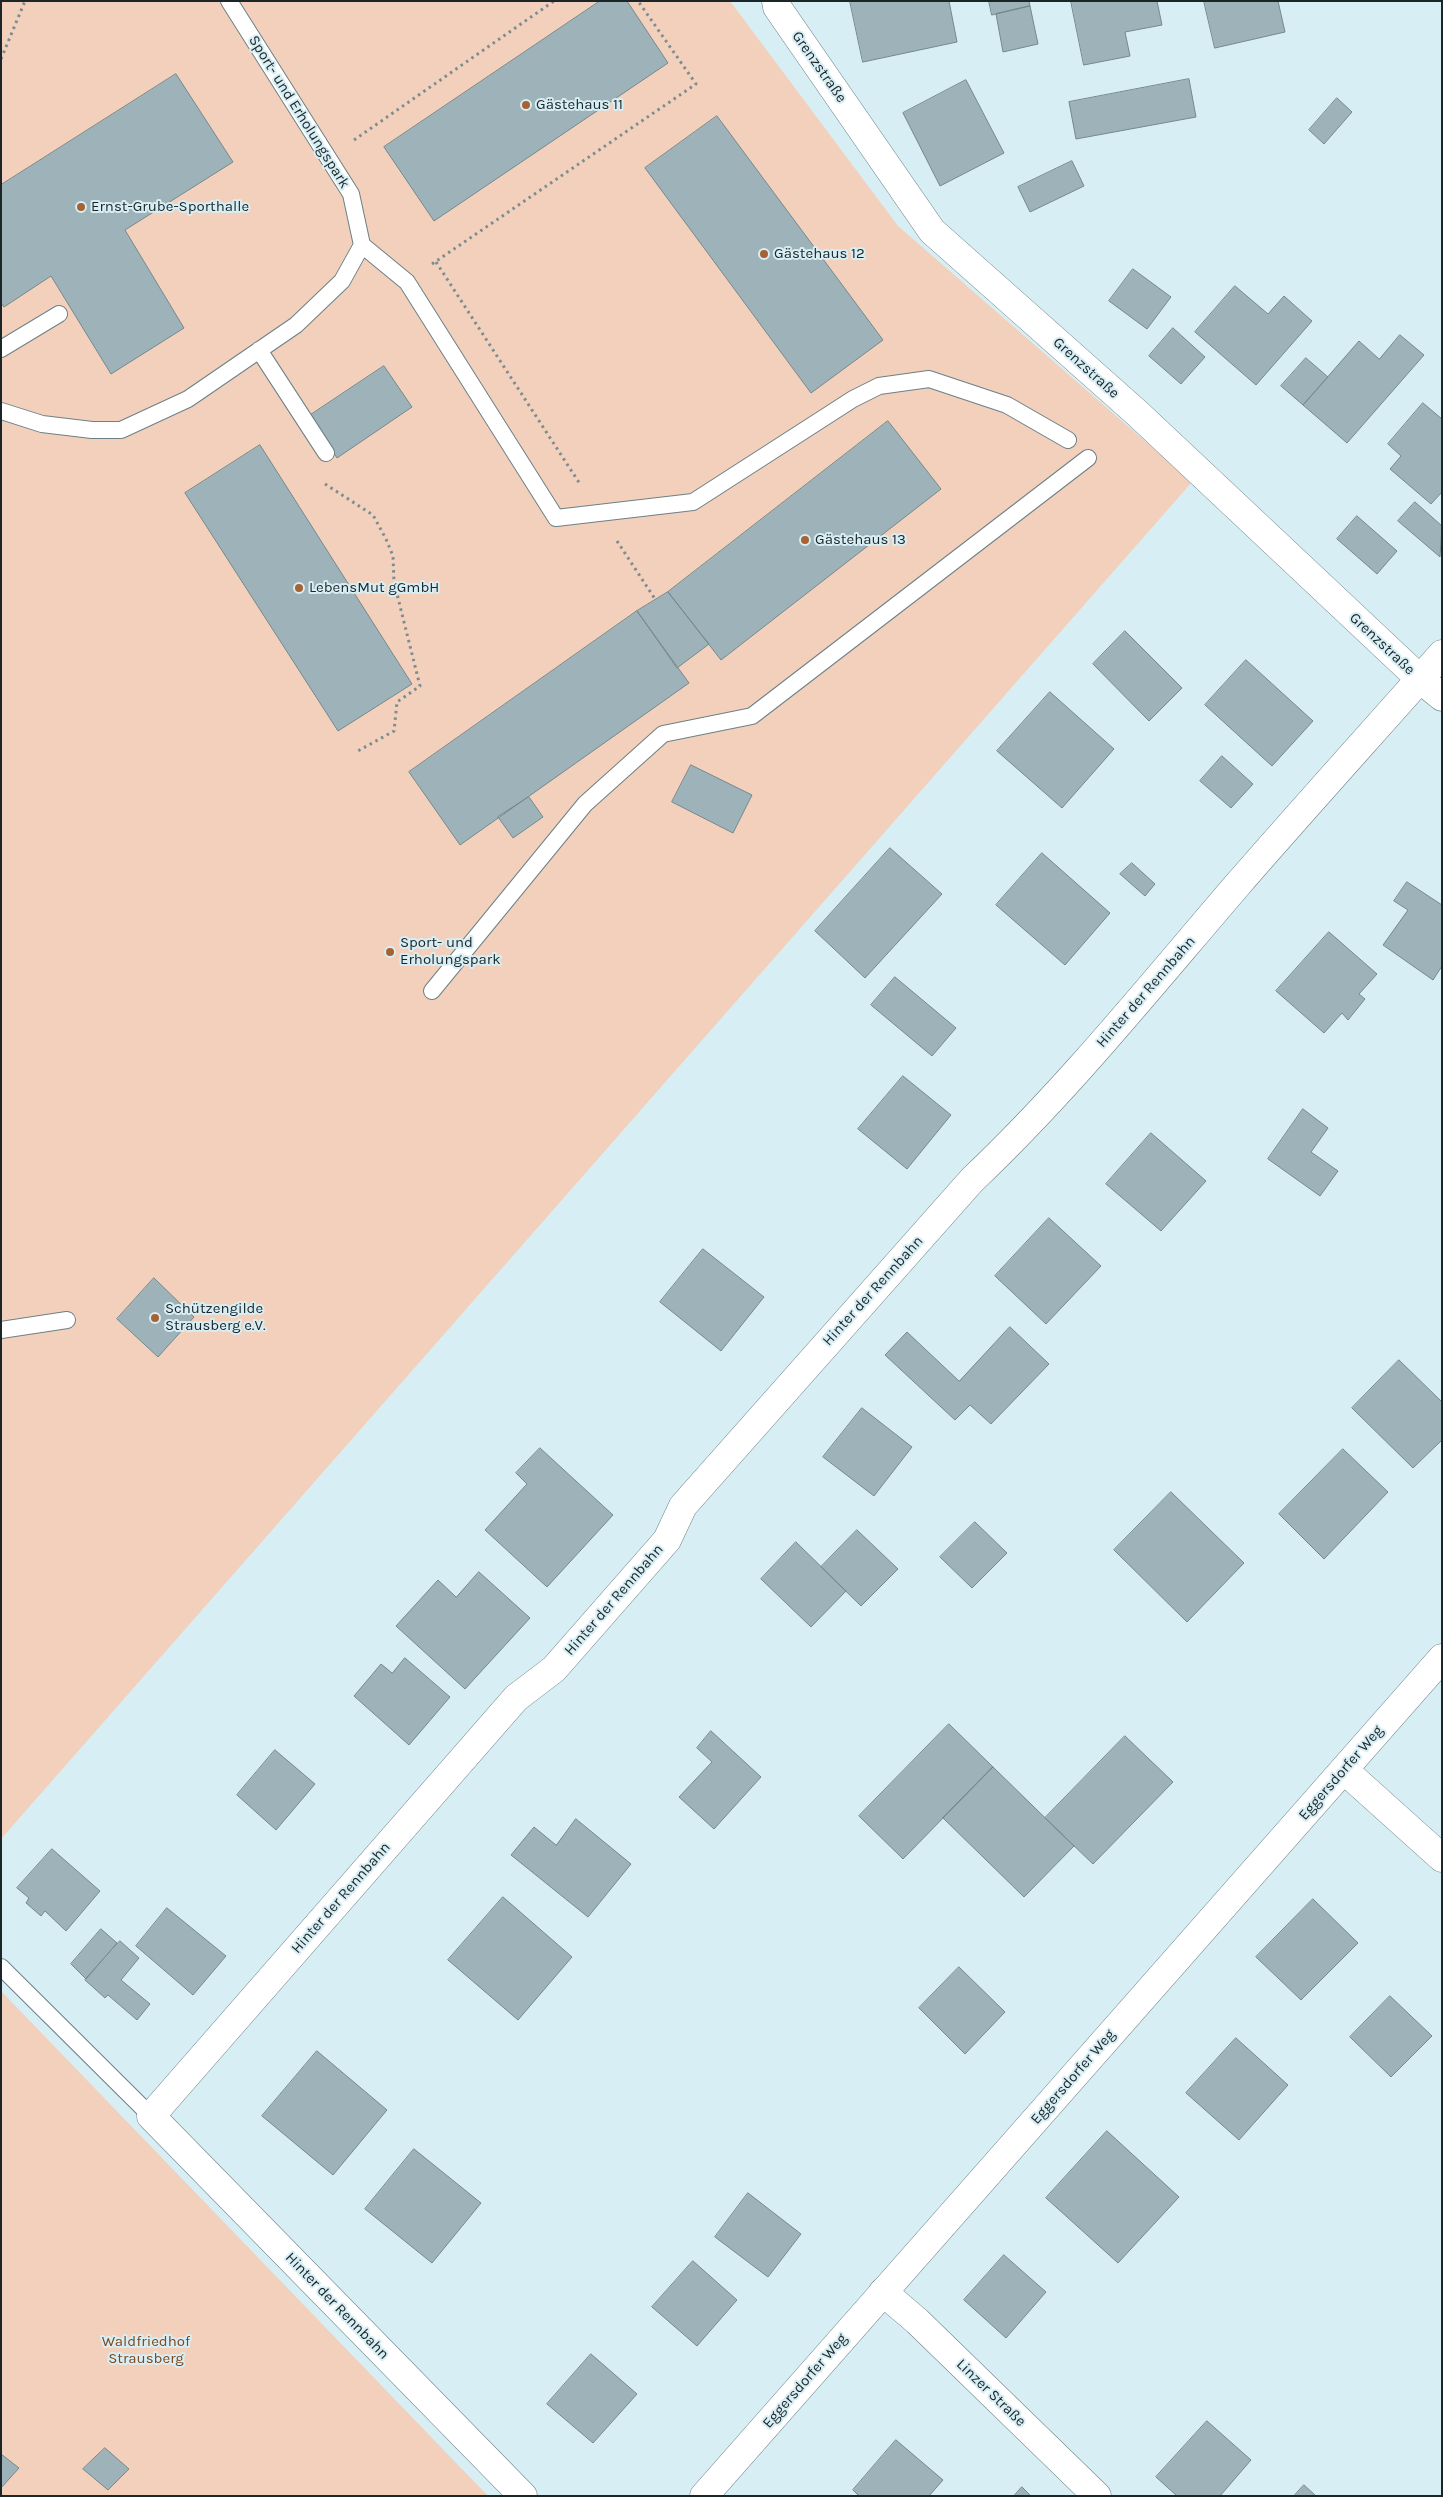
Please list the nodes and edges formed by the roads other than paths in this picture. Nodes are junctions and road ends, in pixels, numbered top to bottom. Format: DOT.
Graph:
graph roads {
  1 [pos="229,1"];
  2 [pos="776,1"];
  3 [pos="362,245"];
  4 [pos="59,314"];
  5 [pos="1,349"];
  6 [pos="259,350"];
  7 [pos="1,411"];
  8 [pos="1068,440"];
  9 [pos="326,453"];
  10 [pos="1088,458"];
  11 [pos="1442,654"];
  12 [pos="1420,679"];
  13 [pos="1442,697"];
  14 [pos="432,991"];
  15 [pos="66,1320"];
  16 [pos="1,1330"];
  17 [pos="1442,1658"];
  18 [pos="1344,1770"];
  19 [pos="1442,1858"];
  20 [pos="1,1967"];
  21 [pos="151,2116"];
  22 [pos="883,2292"];
  23 [pos="523,2496"];
  24 [pos="704,2496"];
  25 [pos="1097,2496"];
  1 -- 3 [label="lane, Sport- und Erholungspark"];
  2 -- 12 [label="street, Grenzstraße"];
  3 -- 6 [label="lane"];
  3 -- 8 [label="lane"];
  4 -- 5 [label="lane"];
  6 -- 7 [label="lane"];
  6 -- 9 [label="lane"];
  10 -- 14 [label="lane"];
  11 -- 12 [label="street, Hinter der Rennbahn"];
  12 -- 13 [label="street, Grenzstraße"];
  12 -- 21 [label="street, Hinter der Rennbahn"];
  15 -- 16 [label="lane"];
  17 -- 18 [label="street, Eggersdorfer Weg"];
  18 -- 19 [label="street"];
  18 -- 22 [label="street, Eggersdorfer Weg"];
  20 -- 21 [label="lane"];
  21 -- 23 [label="street, Hinter der Rennbahn"];
  22 -- 24 [label="street, Eggersdorfer Weg"];
  22 -- 25 [label="street, Linzer Straße"];
}
